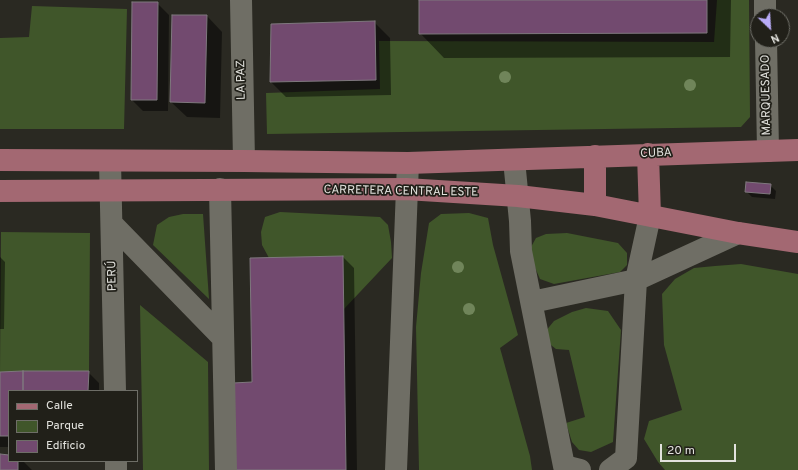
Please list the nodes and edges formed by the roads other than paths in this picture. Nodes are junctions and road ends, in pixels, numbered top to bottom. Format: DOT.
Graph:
graph roads {
  1 [pos="241,0"];
  2 [pos="766,48"];
  3 [pos="798,150"];
  4 [pos="768,151"];
  5 [pos="648,154"];
  6 [pos="595,156"];
  7 [pos="0,160"];
  8 [pos="514,160"];
  9 [pos="110,161"];
  10 [pos="244,161"];
  11 [pos="408,164"];
  12 [pos="220,189"];
  13 [pos="406,189"];
  14 [pos="111,190"];
  15 [pos="0,192"];
  16 [pos="518,196"];
  17 [pos="595,205"];
  18 [pos="650,216"];
  19 [pos="112,224"];
  20 [pos="738,233"];
  21 [pos="798,242"];
  22 [pos="636,280"];
  23 [pos="532,302"];
  24 [pos="223,338"];
  25 [pos="115,390"];
  26 [pos="625,466"];
  27 [pos="569,469"];
  28 [pos="226,470"];
  29 [pos="396,470"];
  1 -- 10 [label="street, LA PAZ"];
  2 -- 4 [label="street, MARQUESADO"];
  3 -- 4 [label="main road, CUBA"];
  4 -- 5 [label="main road, CUBA"];
  5 -- 6 [label="main road, CUBA"];
  5 -- 18 [label="main road"];
  6 -- 8 [label="main road, CUBA"];
  6 -- 17 [label="main road"];
  7 -- 9 [label="main road"];
  8 -- 11 [label="main road"];
  8 -- 16 [label="street"];
  9 -- 10 [label="main road"];
  9 -- 14 [label="street, PERÚ"];
  10 -- 11 [label="main road"];
  11 -- 13 [label="street"];
  12 -- 13 [label="main road, CARRETERA CENTRAL ESTE"];
  12 -- 14 [label="main road, CARRETERA CENTRAL ESTE"];
  12 -- 24 [label="street"];
  13 -- 16 [label="main road, CARRETERA CENTRAL ESTE"];
  13 -- 29 [label="street"];
  14 -- 15 [label="main road, CARRETERA CENTRAL ESTE"];
  14 -- 19 [label="street, PERÚ"];
  16 -- 17 [label="main road, CARRETERA CENTRAL ESTE"];
  16 -- 23 [label="street"];
  17 -- 18 [label="main road, CARRETERA CENTRAL ESTE"];
  18 -- 20 [label="main road, CARRETERA CENTRAL ESTE"];
  18 -- 22 [label="street"];
  19 -- 24 [label="street"];
  19 -- 25 [label="street, PERÚ"];
  20 -- 21 [label="main road, CARRETERA CENTRAL ESTE"];
  20 -- 22 [label="street"];
  22 -- 23 [label="street"];
  22 -- 26 [label="street"];
  23 -- 27 [label="street"];
  24 -- 28 [label="street"];
}
